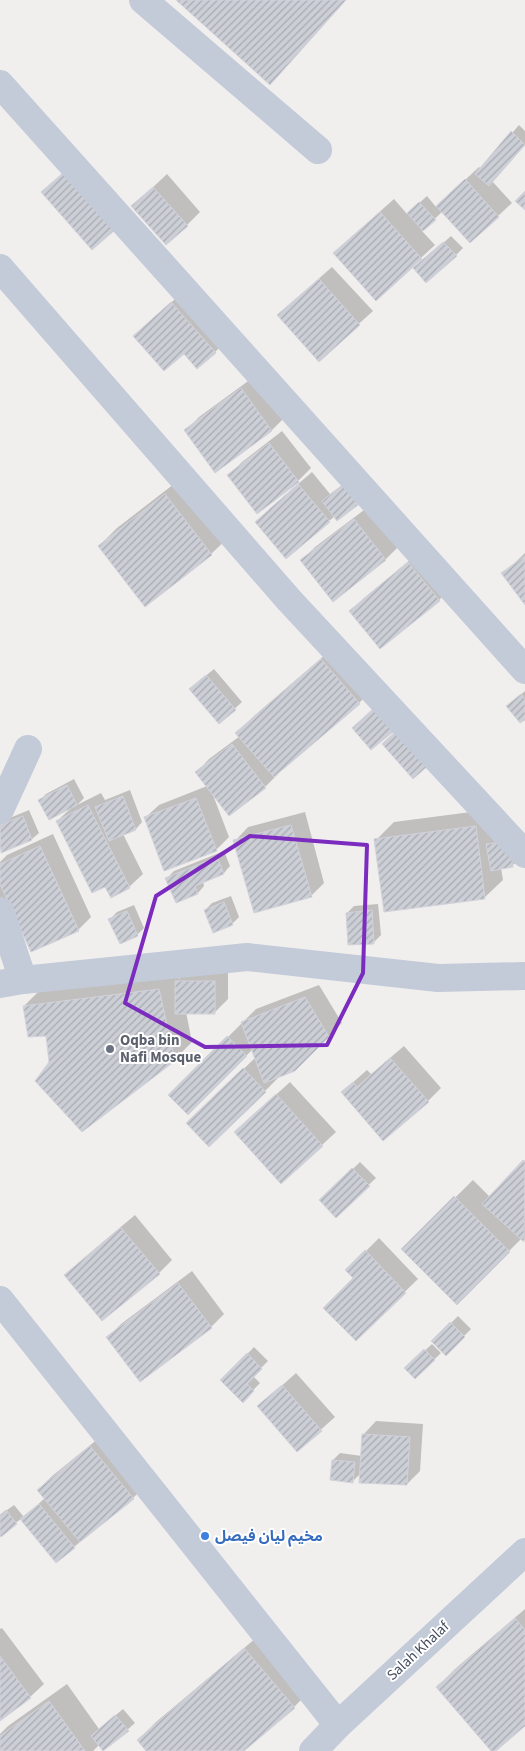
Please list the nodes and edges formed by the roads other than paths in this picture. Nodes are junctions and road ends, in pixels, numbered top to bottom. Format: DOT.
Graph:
graph roads {
  1 [pos="143,0"];
  2 [pos="0,84"];
  3 [pos="318,150"];
  4 [pos="0,268"];
  5 [pos="525,670"];
  6 [pos="28,749"];
  7 [pos="0,810"];
  8 [pos="525,854"];
  9 [pos="0,911"];
  10 [pos="525,976"];
  11 [pos="11,982"];
  12 [pos="0,1300"];
  13 [pos="525,1552"];
  14 [pos="338,1725"];
  15 [pos="313,1751"];
  1 -- 3 [label="street"];
  2 -- 5 [label="street"];
  4 -- 8 [label="street"];
  6 -- 7 [label="street"];
  9 -- 11 [label="street"];
  10 -- 11 [label="street"];
  12 -- 14 [label="street"];
  13 -- 14 [label="street, Salah Khalaf"];
  14 -- 15 [label="street, Salah Khalaf"];
}
